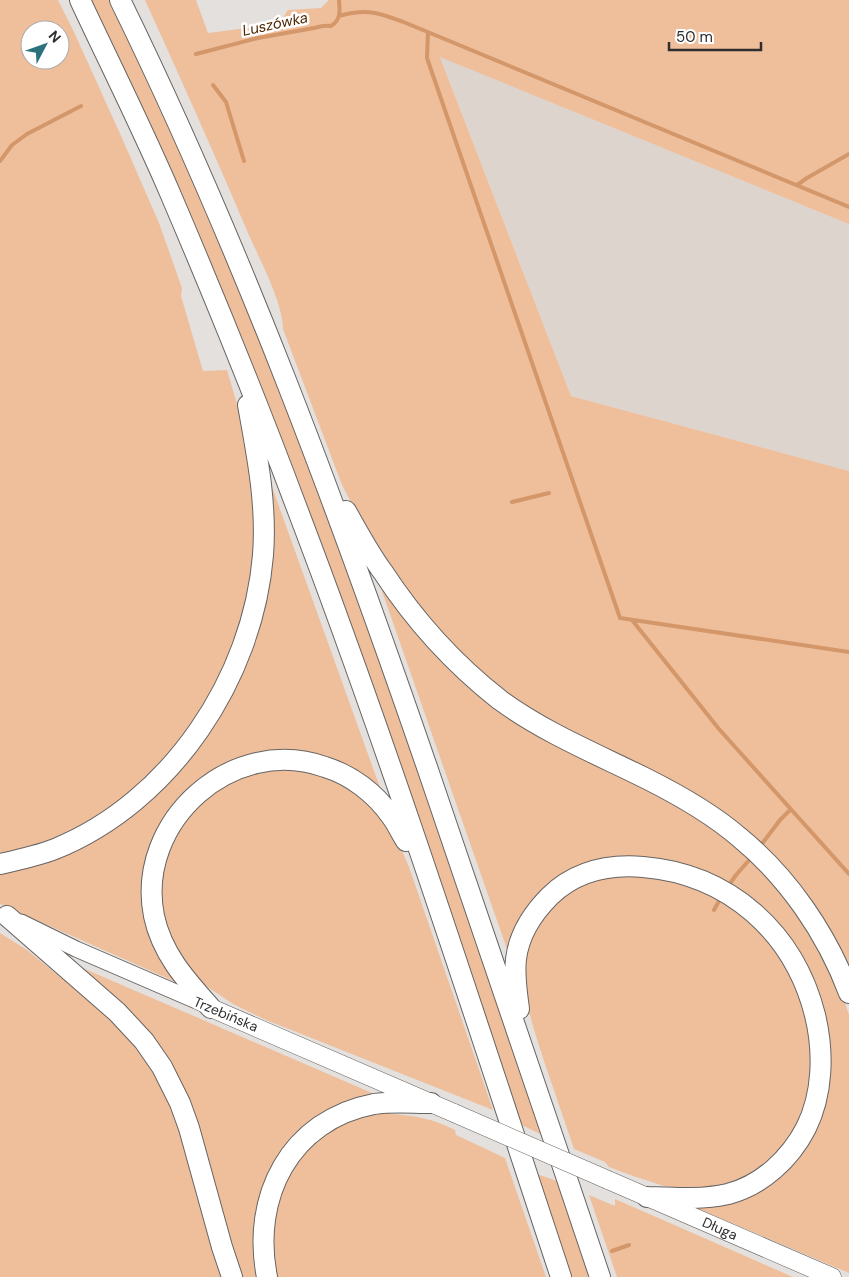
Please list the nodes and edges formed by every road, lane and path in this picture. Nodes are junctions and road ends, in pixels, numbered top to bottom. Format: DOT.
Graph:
graph roads {
  1 [pos="80,0"];
  2 [pos="120,0"];
  3 [pos="242,366"];
  4 [pos="318,464"];
  5 [pos="0,864"];
  6 [pos="427,874"];
  7 [pos="3,914"];
  8 [pos="849,993"];
  9 [pos="211,1008"];
  10 [pos="524,1051"];
  11 [pos="431,1103"];
  12 [pos="608,1180"];
  13 [pos="647,1197"];
  14 [pos="232,1277"];
  15 [pos="267,1277"];
  16 [pos="562,1277"];
  17 [pos="600,1277"];
  18 [pos="832,1277"];
  1 -- 3 [label="highway"];
  2 -- 4 [label="highway"];
  3 -- 5 [label="highway"];
  3 -- 6 [label="highway"];
  4 -- 8 [label="highway"];
  4 -- 10 [label="highway"];
  6 -- 9 [label="highway"];
  6 -- 16 [label="highway"];
  7 -- 9 [label="main road, Trzebińska"];
  7 -- 14 [label="highway"];
  9 -- 11 [label="main road, Trzebińska"];
  10 -- 13 [label="highway"];
  10 -- 17 [label="highway"];
  11 -- 12 [label="main road, Trzebińska, bridge"];
  11 -- 15 [label="highway"];
  12 -- 13 [label="main road, Długa"];
  13 -- 18 [label="main road, Długa"];
}
